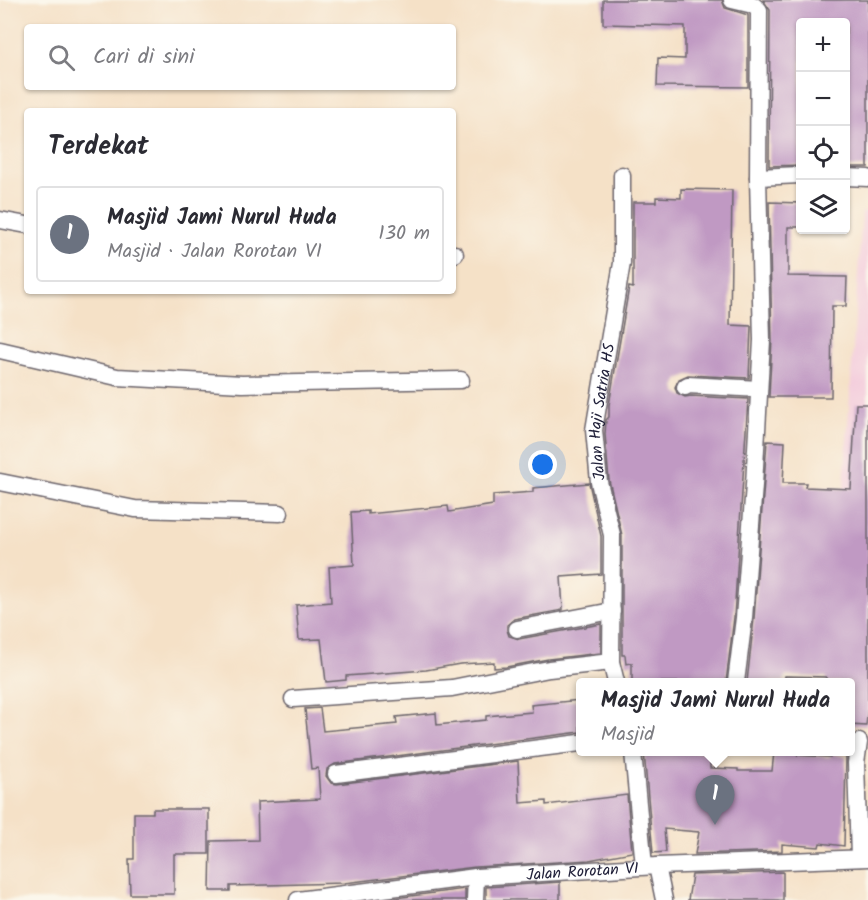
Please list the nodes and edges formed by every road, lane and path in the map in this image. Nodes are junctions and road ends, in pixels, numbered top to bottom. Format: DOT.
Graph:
graph roads {
  1 [pos="732,0"];
  2 [pos="622,175"];
  3 [pos="796,175"];
  4 [pos="758,177"];
  5 [pos="850,177"];
  6 [pos="868,178"];
  7 [pos="0,220"];
  8 [pos="24,224"];
  9 [pos="0,350"];
  10 [pos="461,380"];
  11 [pos="685,387"];
  12 [pos="759,389"];
  13 [pos="0,482"];
  14 [pos="280,513"];
  15 [pos="612,611"];
  16 [pos="516,628"];
  17 [pos="611,662"];
  18 [pos="615,678"];
  19 [pos="736,678"];
  20 [pos="293,699"];
  21 [pos="859,742"];
  22 [pos="576,744"];
  23 [pos="634,756"];
  24 [pos="336,774"];
  25 [pos="863,858"];
  26 [pos="650,866"];
  27 [pos="476,877"];
  28 [pos="298,900"];
  29 [pos="476,900"];
  30 [pos="664,900"];
  1 -- 4 [label="street"];
  2 -- 15 [label="street, Jalan Haji Satria HS"];
  3 -- 4 [label="street"];
  4 -- 12 [label="street"];
  5 -- 6 [label="street"];
  7 -- 8 [label="street"];
  9 -- 10 [label="street"];
  11 -- 12 [label="street"];
  12 -- 19 [label="street"];
  13 -- 14 [label="street"];
  15 -- 16 [label="street"];
  15 -- 17 [label="street, Jalan Haji Satria HS"];
  17 -- 18 [label="street, Jalan Haji Satria HS"];
  17 -- 20 [label="street"];
  21 -- 25 [label="street"];
  22 -- 24 [label="street"];
  23 -- 26 [label="street"];
  25 -- 26 [label="street, Jalan Rorotan VI"];
  26 -- 27 [label="street, Jalan Rorotan VI"];
  26 -- 30 [label="street"];
  27 -- 28 [label="street, Jalan Rorotan VI"];
  27 -- 29 [label="street"];
}
